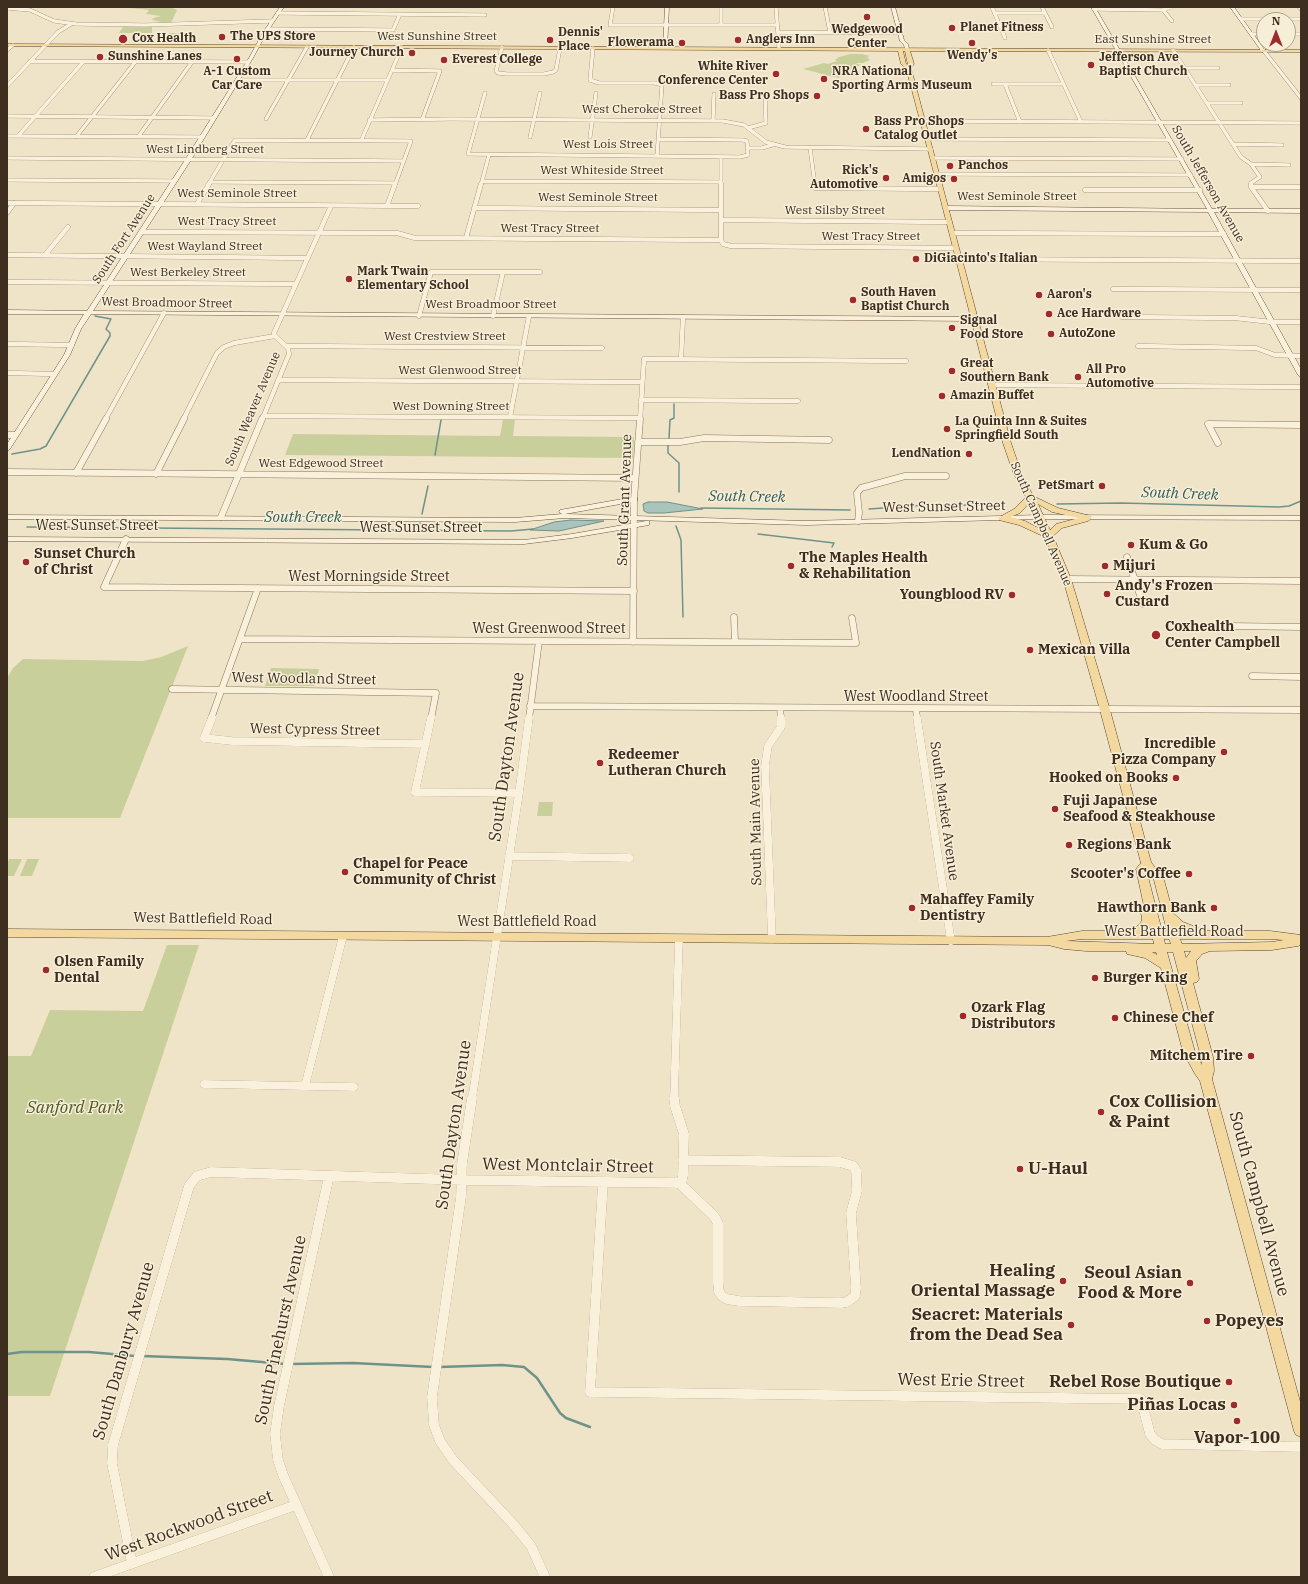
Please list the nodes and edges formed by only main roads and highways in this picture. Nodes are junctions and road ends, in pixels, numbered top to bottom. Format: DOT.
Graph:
graph roads {
  1 [pos="7,45"];
  2 [pos="232,46"];
  3 [pos="279,46"];
  4 [pos="903,46"];
  5 [pos="869,49"];
  6 [pos="1006,49"];
  7 [pos="925,50"];
  8 [pos="1301,51"];
  9 [pos="253,55"];
  10 [pos="902,56"];
  11 [pos="910,59"];
  12 [pos="908,68"];
  13 [pos="1030,497"];
  14 [pos="1048,536"];
  15 [pos="1146,863"];
  16 [pos="1143,883"];
  17 [pos="1168,914"];
  18 [pos="7,932"];
  19 [pos="1126,936"];
  20 [pos="1158,936"];
  21 [pos="1174,936"];
  22 [pos="1211,936"];
  23 [pos="1301,940"];
  24 [pos="1047,941"];
  25 [pos="1118,947"];
  26 [pos="1215,947"];
  27 [pos="1161,948"];
  28 [pos="1177,948"];
  29 [pos="1167,967"];
  30 [pos="1197,1018"];
  31 [pos="1206,1079"];
  32 [pos="1301,1431"];
  1 -- 2 [label="main road, West Sunshine Street"];
  2 -- 3 [label="main road, West Sunshine Street"];
  2 -- 3 [label="main road"];
  3 -- 5 [label="main road, West Sunshine Street"];
  3 -- 9 [label="main road"];
  4 -- 5 [label="main road, West Sunshine Street"];
  4 -- 5 [label="main road, West Sunshine Street"];
  4 -- 7 [label="main road, West Sunshine Street"];
  4 -- 10 [label="main road, South Campbell Avenue"];
  4 -- 11 [label="main road, South Campbell Avenue"];
  5 -- 10 [label="main road"];
  6 -- 7 [label="main road, West Sunshine Street"];
  6 -- 8 [label="main road, East Sunshine Street"];
  7 -- 11 [label="main road"];
  10 -- 12 [label="main road, South Campbell Avenue"];
  11 -- 12 [label="main road, South Campbell Avenue"];
  12 -- 13 [label="main road, South Campbell Avenue"];
  13 -- 14 [label="main road, South Campbell Avenue"];
  13 -- 14 [label="main road"];
  13 -- 14 [label="main road"];
  14 -- 15 [label="main road, South Campbell Avenue"];
  15 -- 16 [label="main road, South Campbell Avenue"];
  15 -- 17 [label="main road, South Campbell Avenue"];
  16 -- 19 [label="main road"];
  16 -- 20 [label="main road, South Campbell Avenue"];
  17 -- 21 [label="main road, South Campbell Avenue"];
  17 -- 22 [label="main road"];
  18 -- 24 [label="main road, West Battlefield Road"];
  19 -- 20 [label="main road, West Battlefield Road"];
  19 -- 24 [label="main road, West Battlefield Road"];
  20 -- 21 [label="main road, West Battlefield Road"];
  20 -- 27 [label="main road, South Campbell Avenue"];
  21 -- 22 [label="main road, West Battlefield Road"];
  21 -- 28 [label="main road, South Campbell Avenue"];
  22 -- 23 [label="main road, West Battlefield Road"];
  23 -- 26 [label="main road, West Battlefield Road"];
  24 -- 25 [label="main road, West Battlefield Road"];
  25 -- 27 [label="main road, West Battlefield Road"];
  25 -- 29 [label="main road"];
  26 -- 28 [label="main road, West Battlefield Road"];
  26 -- 30 [label="main road"];
  27 -- 28 [label="main road, West Battlefield Road"];
  27 -- 29 [label="main road, South Campbell Avenue"];
  28 -- 30 [label="main road, South Campbell Avenue"];
  29 -- 31 [label="main road, South Campbell Avenue"];
  30 -- 31 [label="main road, South Campbell Avenue"];
  31 -- 32 [label="main road, South Campbell Avenue"];
}
